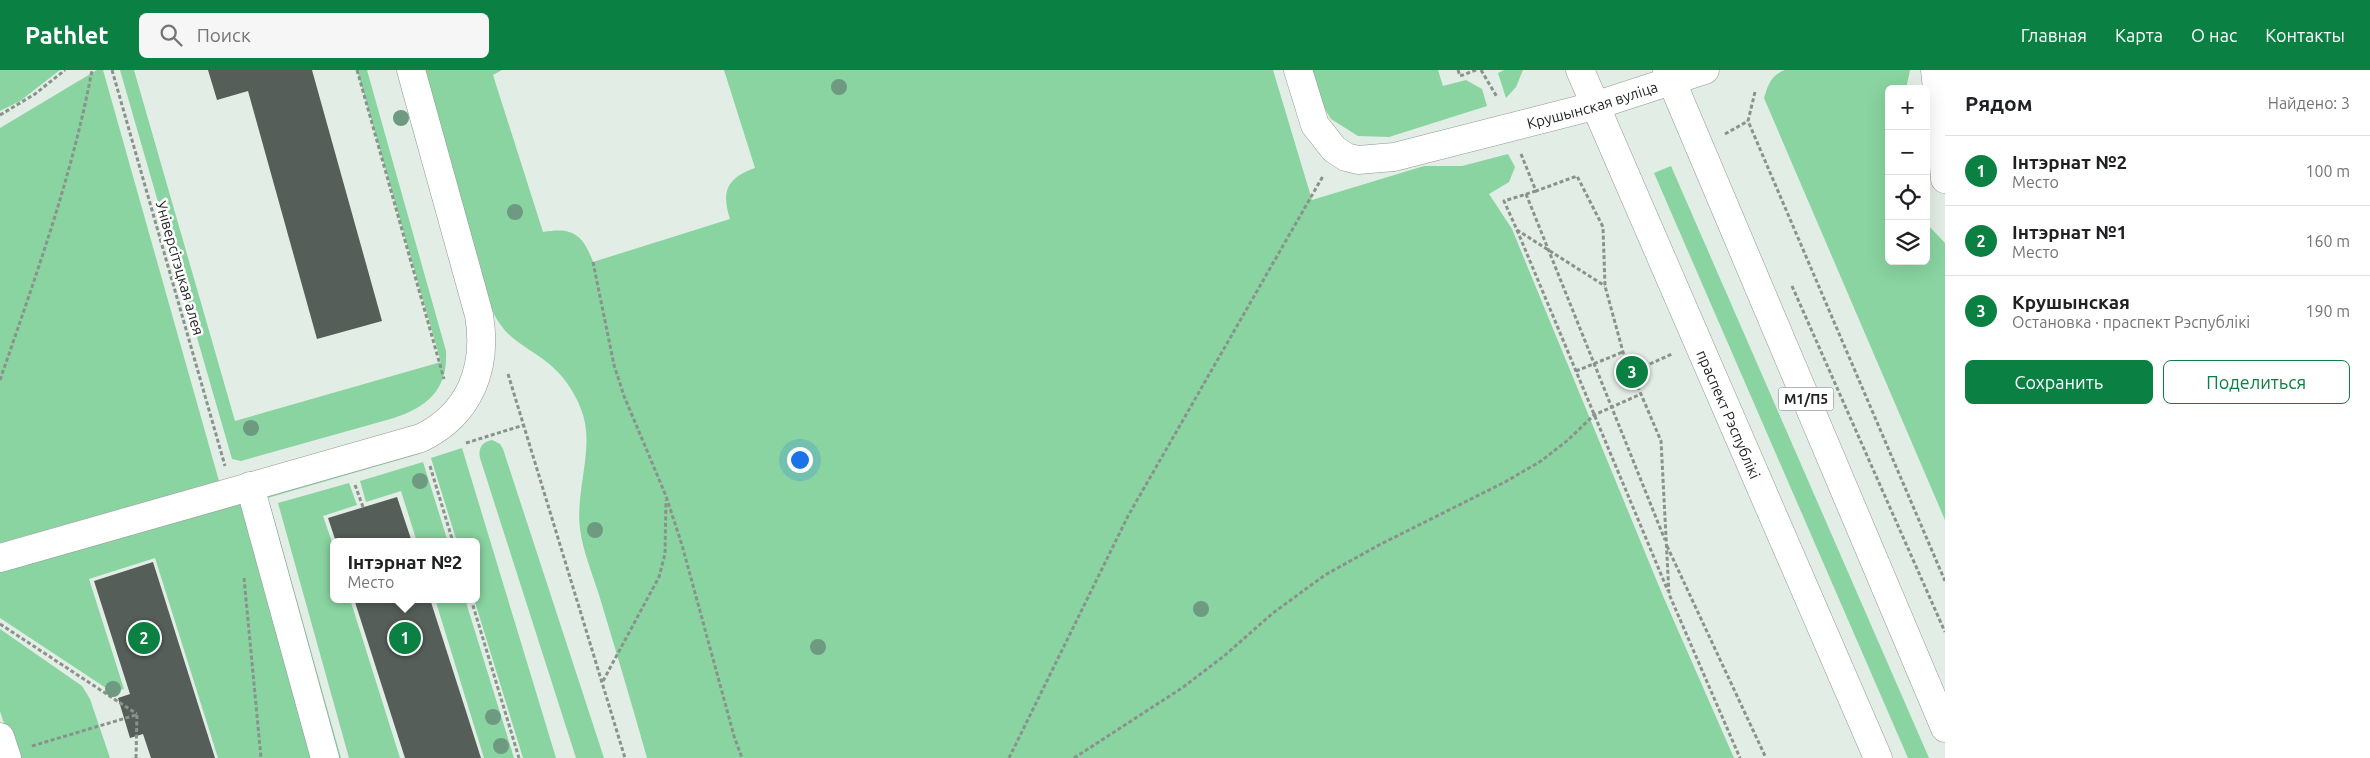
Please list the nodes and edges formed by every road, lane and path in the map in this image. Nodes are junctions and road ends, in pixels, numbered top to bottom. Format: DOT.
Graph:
graph roads {
  1 [pos="64,70"];
  2 [pos="92,70"];
  3 [pos="112,70"];
  4 [pos="357,70"];
  5 [pos="411,70"];
  6 [pos="1298,70"];
  7 [pos="1458,70"];
  8 [pos="1476,70"];
  9 [pos="1481,70"];
  10 [pos="1580,70"];
  11 [pos="1705,70"];
  12 [pos="1935,70"];
  13 [pos="1670,76"];
  14 [pos="1756,92"];
  15 [pos="1497,97"];
  16 [pos="1594,106"];
  17 [pos="0,115"];
  18 [pos="1942,115"];
  19 [pos="1748,121"];
  20 [pos="1513,138"];
  21 [pos="1729,143"];
  22 [pos="1337,151"];
  23 [pos="1944,167"];
  24 [pos="1536,191"];
  25 [pos="1526,194"];
  26 [pos="1517,230"];
  27 [pos="1546,247"];
  28 [pos="593,262"];
  29 [pos="1789,279"];
  30 [pos="1605,286"];
  31 [pos="1697,342"];
  32 [pos="1623,352"];
  33 [pos="1594,364"];
  34 [pos="507,371"];
  35 [pos="1576,371"];
  36 [pos="1632,372"];
  37 [pos="0,380"];
  38 [pos="446,386"];
  39 [pos="1641,394"];
  40 [pos="1611,407"];
  41 [pos="1594,414"];
  42 [pos="524,425"];
  43 [pos="459,445"];
  44 [pos="429,464"];
  45 [pos="227,471"];
  46 [pos="353,477"];
  47 [pos="250,486"];
  48 [pos="666,496"];
  49 [pos="363,507"];
  50 [pos="452,538"];
  51 [pos="1666,543"];
  52 [pos="0,558"];
  53 [pos="243,570"];
  54 [pos="1945,581"];
  55 [pos="1669,594"];
  56 [pos="471,603"];
  57 [pos="0,624"];
  58 [pos="1945,632"];
  59 [pos="603,682"];
  60 [pos="137,714"];
  61 [pos="1945,728"];
  62 [pos="4,750"];
  63 [pos="136,758"];
  64 [pos="261,758"];
  65 [pos="325,758"];
  66 [pos="519,758"];
  67 [pos="625,758"];
  68 [pos="742,758"];
  69 [pos="1009,758"];
  70 [pos="1074,758"];
  71 [pos="1740,758"];
  72 [pos="1766,758"];
  73 [pos="1878,758"];
  1 -- 17 [label="path"];
  2 -- 37 [label="path"];
  3 -- 45 [label="path, Універсітэцкая алея"];
  4 -- 38 [label="path"];
  5 -- 47 [label="main road"];
  6 -- 22 [label="main road"];
  7 -- 8 [label="path"];
  9 -- 15 [label="path"];
  10 -- 16 [label="main road, праспект Рэспублікі"];
  11 -- 13 [label="main road, Крушынская вуліца"];
  12 -- 18 [label="main road"];
  13 -- 16 [label="main road, Крушынская вуліца"];
  13 -- 61 [label="main road, М1/П5"];
  14 -- 19 [label="path"];
  16 -- 20 [label="main road, Крушынская вуліца"];
  16 -- 31 [label="main road, праспект Рэспублікі"];
  18 -- 23 [label="main road"];
  19 -- 21 [label="path"];
  19 -- 54 [label="path"];
  20 -- 22 [label="main road, Крушынская вуліца"];
  20 -- 24 [label="path"];
  22 -- 69 [label="path"];
  24 -- 25 [label="path"];
  24 -- 30 [label="path"];
  25 -- 26 [label="path"];
  25 -- 27 [label="path"];
  26 -- 27 [label="path"];
  26 -- 35 [label="path"];
  27 -- 30 [label="path"];
  27 -- 33 [label="path"];
  28 -- 48 [label="path"];
  29 -- 58 [label="path"];
  30 -- 32 [label="path"];
  31 -- 36 [label="path"];
  31 -- 73 [label="main road, праспект Рэспублікі"];
  32 -- 33 [label="path"];
  32 -- 36 [label="path"];
  33 -- 35 [label="path"];
  33 -- 40 [label="path"];
  34 -- 42 [label="path"];
  35 -- 41 [label="path"];
  36 -- 39 [label="path"];
  39 -- 40 [label="path"];
  39 -- 51 [label="path"];
  40 -- 41 [label="path"];
  40 -- 51 [label="path"];
  41 -- 55 [label="path"];
  41 -- 70 [label="path"];
  42 -- 43 [label="path"];
  42 -- 59 [label="path"];
  44 -- 50 [label="path"];
  46 -- 49 [label="path"];
  47 -- 52 [label="main road"];
  47 -- 65 [label="main road"];
  48 -- 59 [label="path"];
  48 -- 68 [label="path"];
  51 -- 55 [label="path"];
  51 -- 72 [label="path"];
  53 -- 64 [label="path"];
  55 -- 71 [label="path"];
  56 -- 66 [label="path"];
  57 -- 60 [label="path"];
  59 -- 67 [label="path"];
  60 -- 62 [label="path"];
  60 -- 63 [label="path"];
}
